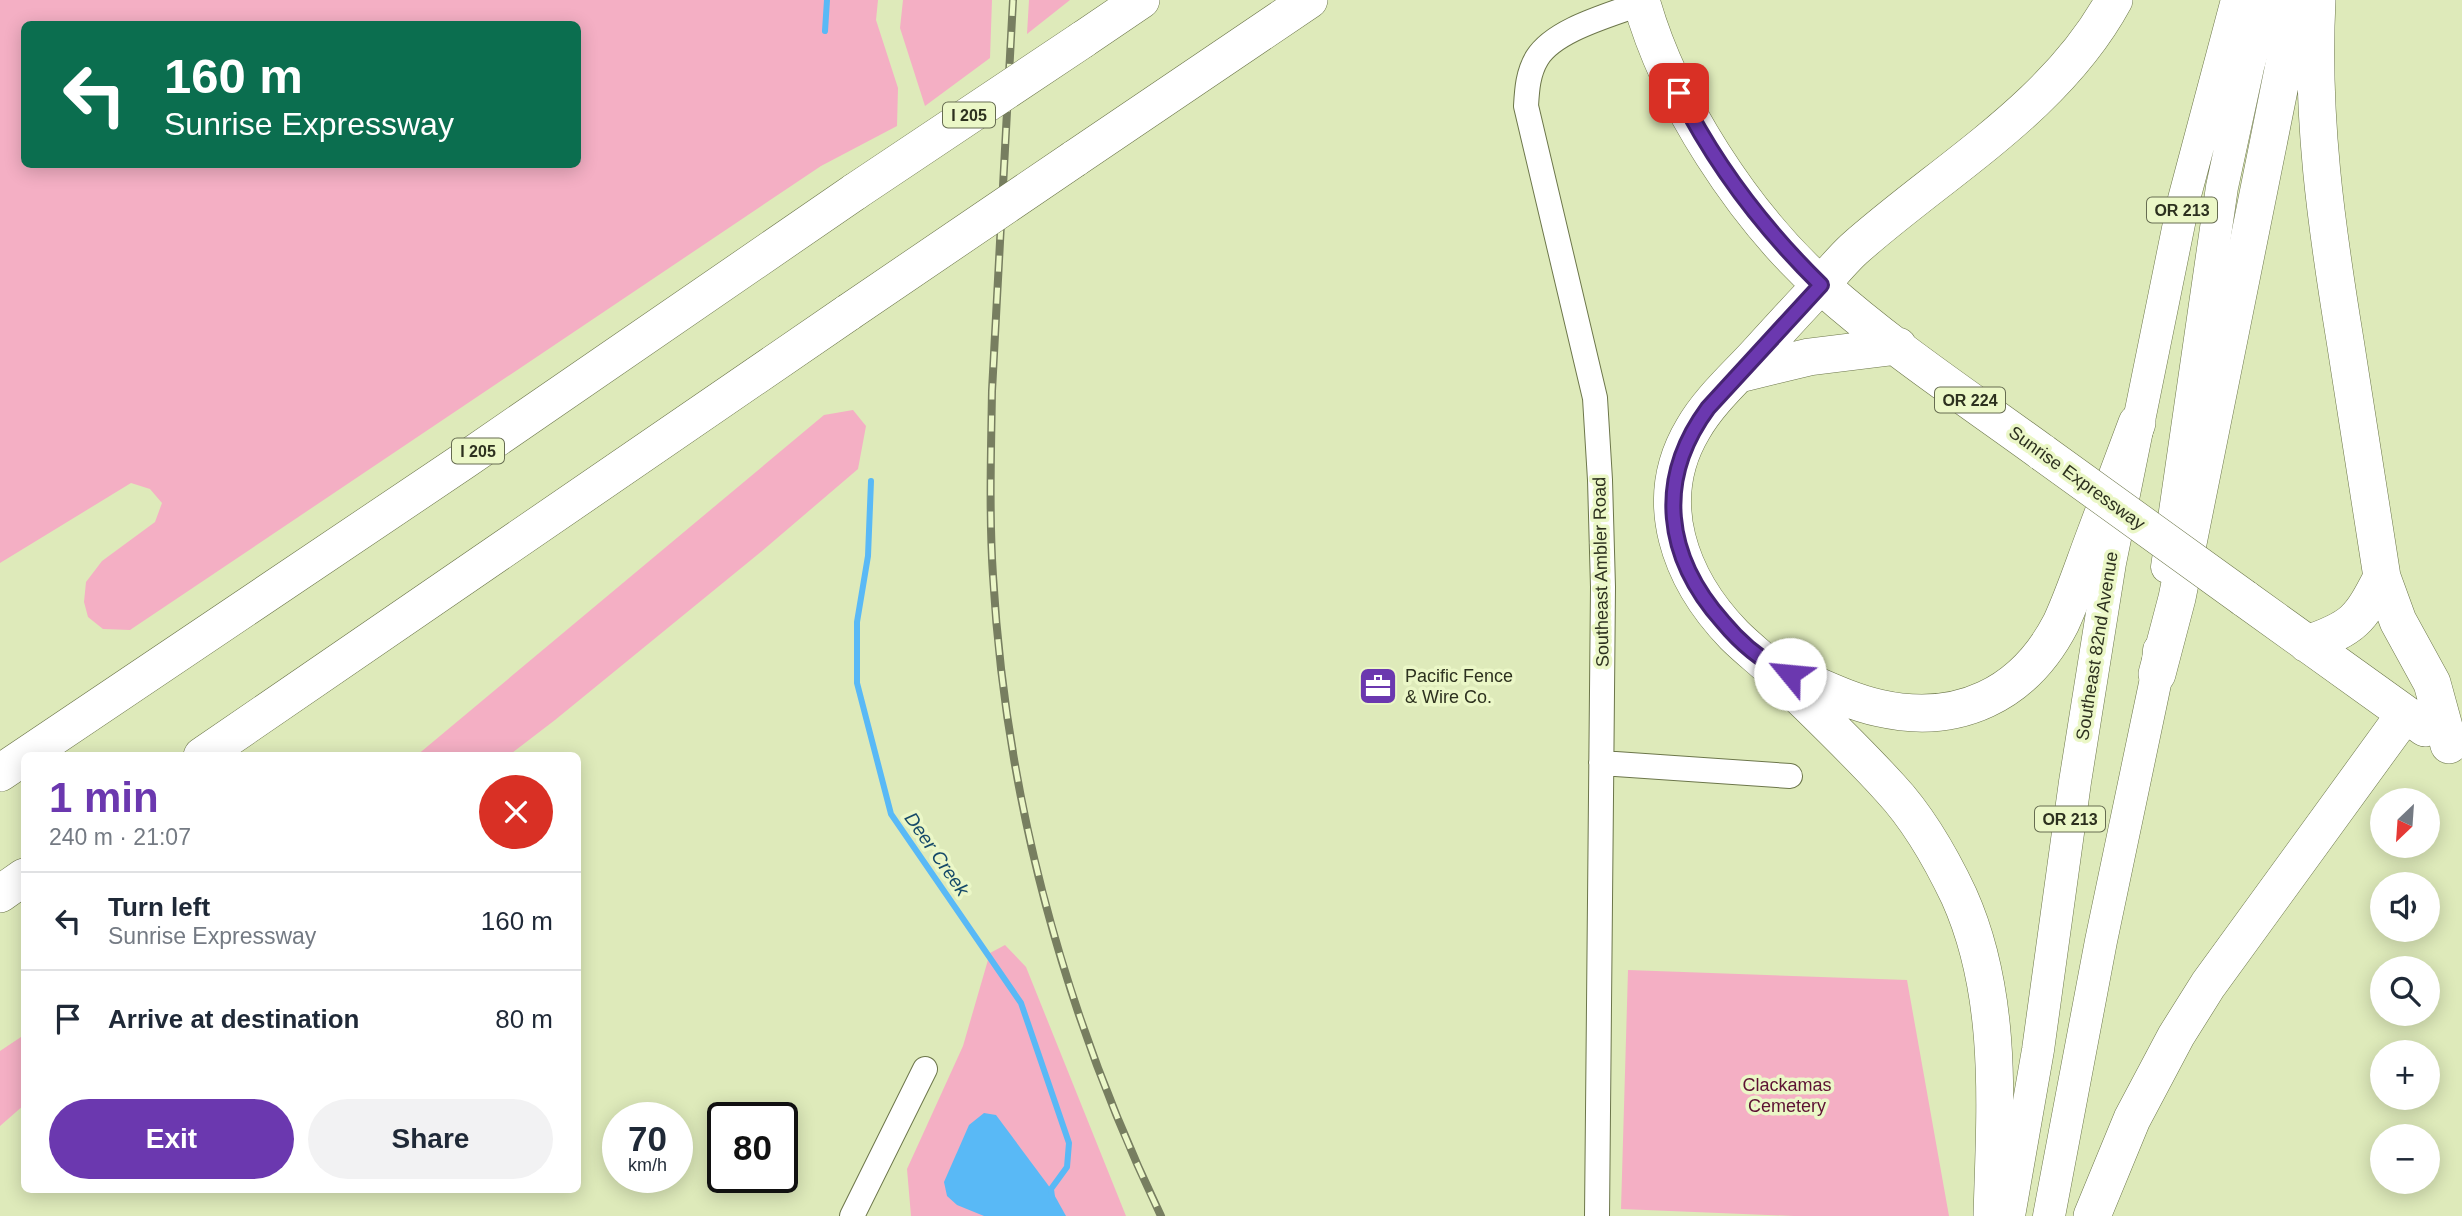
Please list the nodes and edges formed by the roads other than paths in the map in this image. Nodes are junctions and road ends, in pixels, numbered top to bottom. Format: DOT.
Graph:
graph roads {
  1 [pos="1141,0"];
  2 [pos="1309,0"];
  3 [pos="2114,0"];
  4 [pos="2237,0"];
  5 [pos="2267,0"];
  6 [pos="2297,0"];
  7 [pos="2316,0"];
  8 [pos="1642,2"];
  9 [pos="1821,285"];
  10 [pos="1898,346"];
  11 [pos="1739,374"];
  12 [pos="2137,423"];
  13 [pos="2382,577"];
  14 [pos="2307,644"];
  15 [pos="1768,665"];
  16 [pos="2157,674"];
  17 [pos="97,706"];
  18 [pos="2404,714"];
  19 [pos="2456,750"];
  20 [pos="29,752"];
  21 [pos="208,752"];
  22 [pos="0,753"];
  23 [pos="21,758"];
  24 [pos="1601,763"];
  25 [pos="0,772"];
  26 [pos="1790,776"];
  27 [pos="21,879"];
  28 [pos="0,894"];
  29 [pos="925,1069"];
  30 [pos="852,1216"];
  31 [pos="1597,1216"];
  32 [pos="1992,1216"];
  33 [pos="2009,1216"];
  34 [pos="2049,1216"];
  35 [pos="2092,1216"];
  1 -- 17 [label="highway, I 205, bridge"];
  2 -- 21 [label="highway, bridge"];
  3 -- 9 [label="highway"];
  4 -- 12 [label="main road, Southeast 82nd Avenue / OR 213"];
  5 -- 16 [label="main road"];
  6 -- 16 [label="highway, OR 213"];
  7 -- 13 [label="highway"];
  8 -- 9 [label="highway, Sunrise Expressway / OR 224"];
  8 -- 24 [label="street, Southeast Ambler Road"];
  9 -- 10 [label="highway, Sunrise Expressway / OR 224"];
  9 -- 11 [label="highway"];
  10 -- 11 [label="highway"];
  10 -- 14 [label="highway, Sunrise Expressway / OR 224, bridge"];
  11 -- 15 [label="highway"];
  12 -- 15 [label="highway"];
  12 -- 33 [label="main road, Southeast 82nd Avenue / OR 213"];
  13 -- 14 [label="highway"];
  13 -- 19 [label="highway"];
  14 -- 18 [label="highway, OR 224"];
  15 -- 32 [label="highway"];
  16 -- 34 [label="main road, OR 213"];
  17 -- 20 [label="highway, I 205"];
  17 -- 22 [label="highway"];
  18 -- 19 [label="highway, OR 224"];
  18 -- 35 [label="highway"];
  23 -- 25 [label="highway, I 205"];
  24 -- 26 [label="street"];
  24 -- 31 [label="street, Southeast Ambler Road"];
  27 -- 28 [label="highway"];
  29 -- 30 [label="street"];
}
